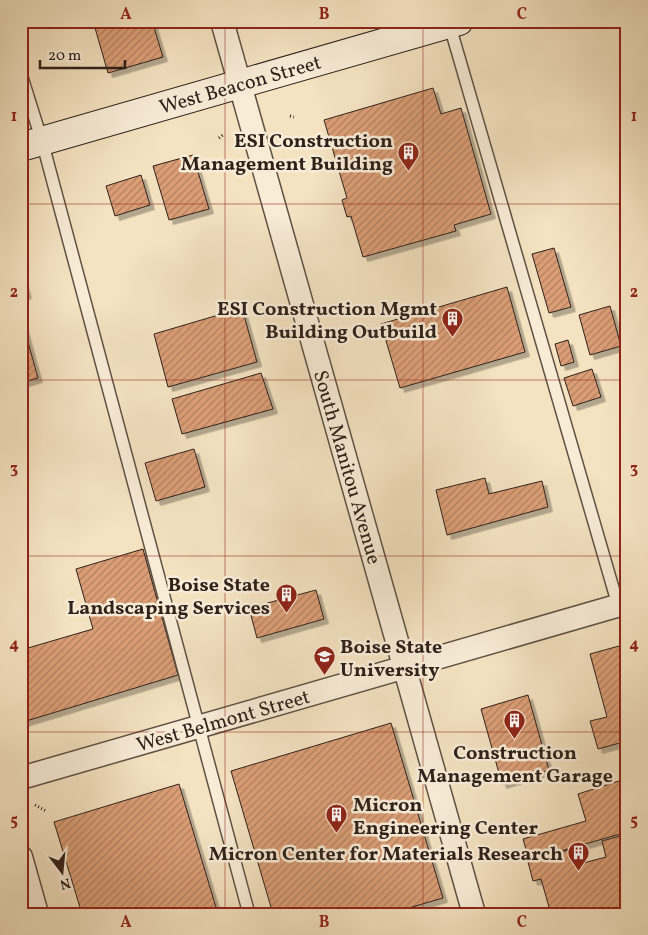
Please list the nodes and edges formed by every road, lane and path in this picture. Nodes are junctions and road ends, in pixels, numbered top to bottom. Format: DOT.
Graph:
graph roads {
  1 [pos="222,21"];
  2 [pos="452,22"];
  3 [pos="21,74"];
  4 [pos="239,84"];
  5 [pos="31,144"];
  6 [pos="622,604"];
  7 [pos="404,667"];
  8 [pos="198,727"];
  9 [pos="21,778"];
  10 [pos="36,805"];
  11 [pos="46,811"];
  12 [pos="21,857"];
  13 [pos="37,914"];
  14 [pos="249,914"];
  15 [pos="474,914"];
  1 -- 4 [label="street, South Manitou Avenue"];
  2 -- 4 [label="street, West Beacon Street"];
  2 -- 6 [label="lane"];
  3 -- 5 [label="lane"];
  4 -- 5 [label="street, West Beacon Street"];
  4 -- 7 [label="street, South Manitou Avenue"];
  5 -- 8 [label="lane"];
  6 -- 7 [label="street, West Belmont Street"];
  7 -- 8 [label="street, West Belmont Street"];
  7 -- 15 [label="street, South Manitou Avenue"];
  8 -- 9 [label="street, West Belmont Street"];
  8 -- 14 [label="lane"];
  10 -- 11 [label="path"];
  12 -- 13 [label="street"];
}
